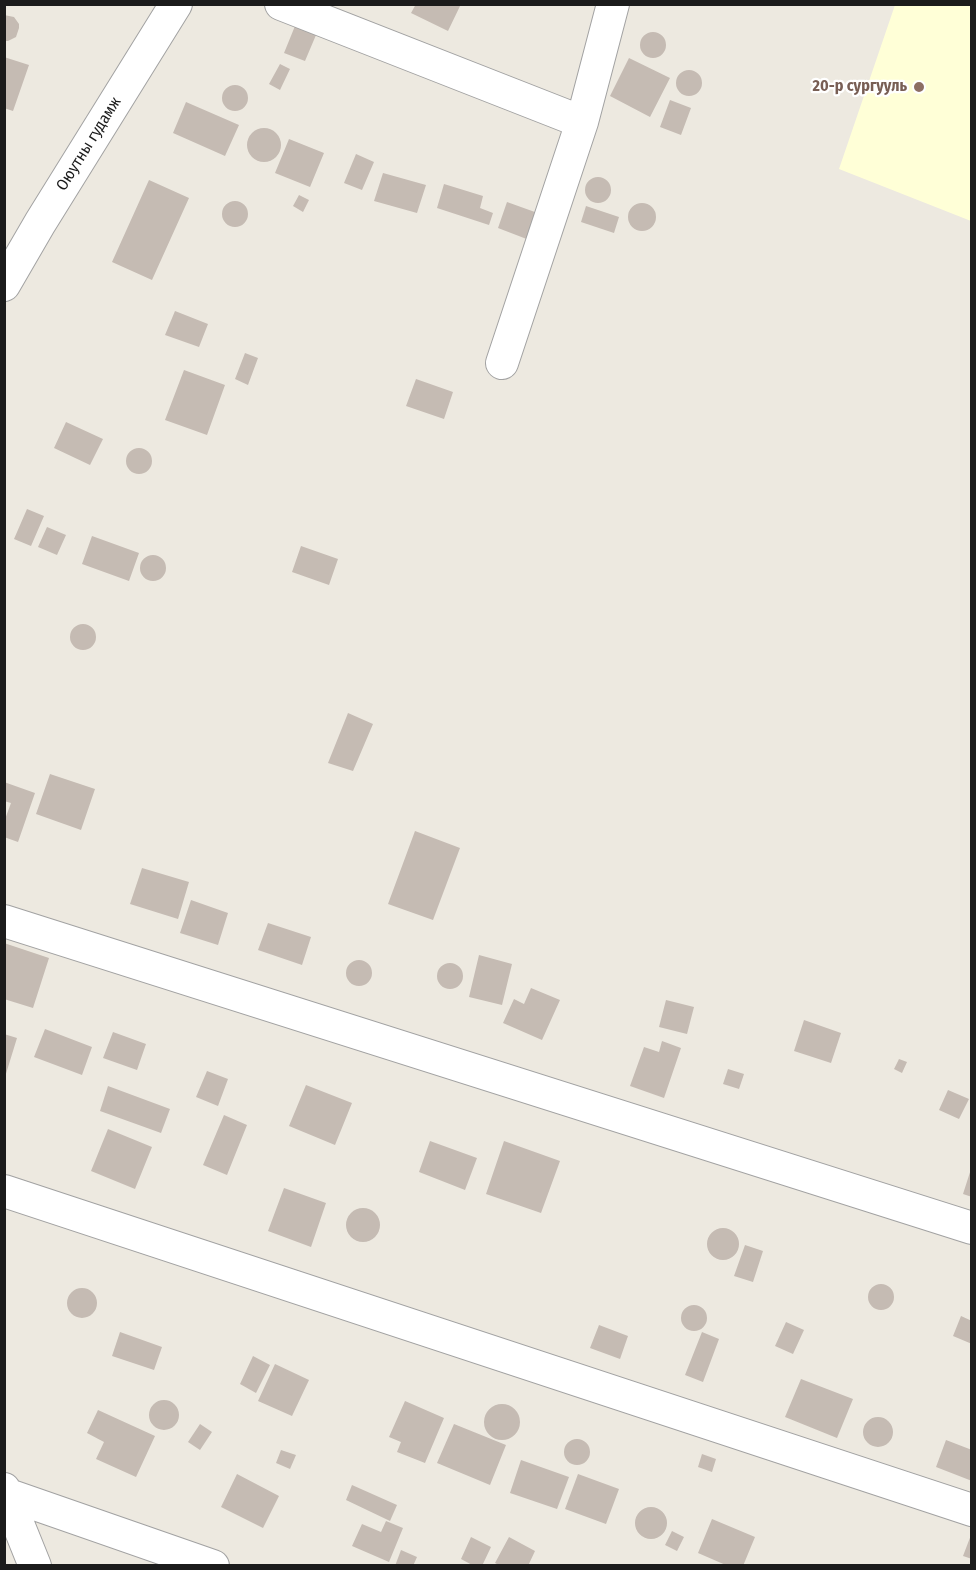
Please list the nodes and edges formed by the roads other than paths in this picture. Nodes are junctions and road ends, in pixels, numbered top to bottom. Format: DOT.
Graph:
graph roads {
  1 [pos="176,4"];
  2 [pos="281,4"];
  3 [pos="613,4"];
  4 [pos="582,122"];
  5 [pos="4,285"];
  6 [pos="502,363"];
  7 [pos="4,921"];
  8 [pos="4,1191"];
  9 [pos="972,1228"];
  10 [pos="5,1492"];
  11 [pos="972,1510"];
  12 [pos="35,1566"];
  13 [pos="213,1566"];
  1 -- 5 [label="street, Оюутны гудамж"];
  2 -- 4 [label="street"];
  3 -- 4 [label="street"];
  4 -- 6 [label="street"];
  7 -- 9 [label="street"];
  8 -- 11 [label="street"];
  10 -- 12 [label="street"];
  10 -- 13 [label="street"];
}
